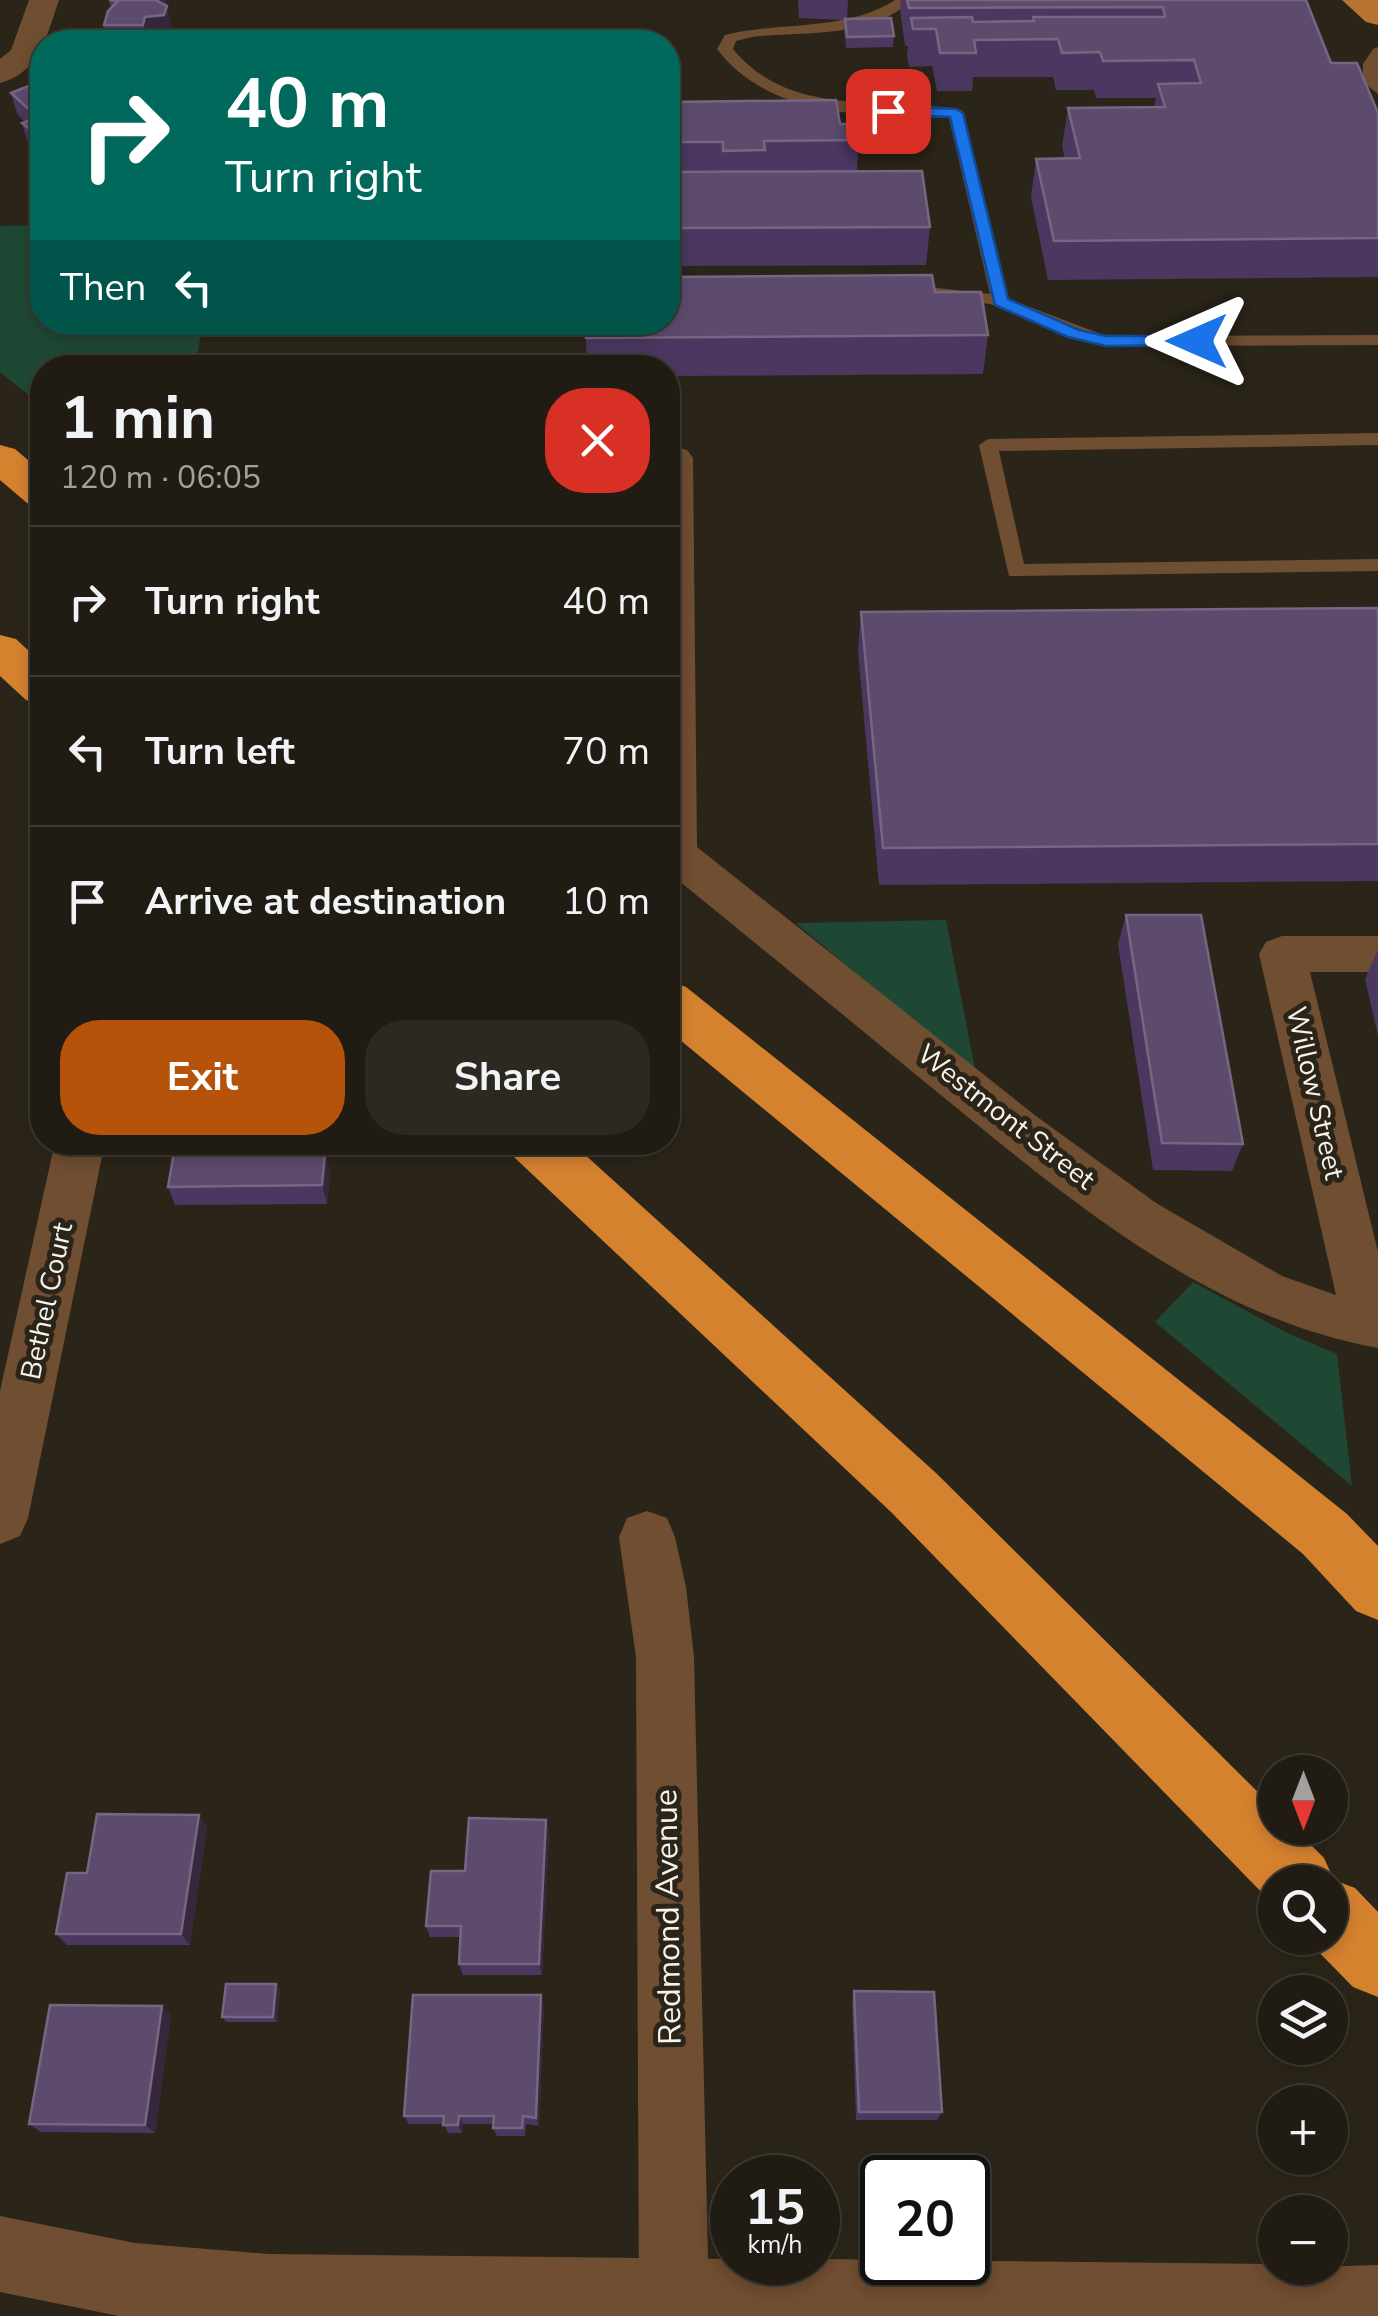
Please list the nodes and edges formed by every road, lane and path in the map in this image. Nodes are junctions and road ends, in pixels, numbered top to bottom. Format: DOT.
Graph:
graph roads {
  1 [pos="44,0"];
  2 [pos="905,0"];
  3 [pos="1358,0"];
  4 [pos="1378,15"];
  5 [pos="33,30"];
  6 [pos="30,40"];
  7 [pos="1378,52"];
  8 [pos="0,74"];
  9 [pos="1378,90"];
  10 [pos="883,290"];
  11 [pos="1001,302"];
  12 [pos="1378,340"];
  13 [pos="1378,439"];
  14 [pos="0,458"];
  15 [pos="30,484"];
  16 [pos="1378,566"];
  17 [pos="0,650"];
  18 [pos="30,678"];
  19 [pos="680,858"];
  20 [pos="1378,954"];
  21 [pos="680,1012"];
  22 [pos="77,1155"];
  23 [pos="548,1155"];
  24 [pos="1373,1325"];
  25 [pos="0,1518"];
  26 [pos="647,1537"];
  27 [pos="1378,1590"];
  28 [pos="1283,1865"];
  29 [pos="1348,1931"];
  30 [pos="1378,1962"];
  31 [pos="0,2254"];
  32 [pos="1378,2304"];
  33 [pos="694,2305"];
  34 [pos="1199,2309"];
  1 -- 5 [label="street"];
  2 -- 11 [label="lane"];
  3 -- 4 [label="main road"];
  6 -- 8 [label="street"];
  7 -- 9 [label="lane"];
  10 -- 11 [label="lane"];
  11 -- 12 [label="lane"];
  13 -- 16 [label="lane"];
  14 -- 15 [label="highway"];
  17 -- 18 [label="highway"];
  19 -- 24 [label="street, Westmont Street"];
  20 -- 24 [label="street, Willow Street"];
  21 -- 27 [label="highway"];
  22 -- 25 [label="street, Bethel Court"];
  23 -- 28 [label="highway"];
  26 -- 33 [label="street, Redmond Avenue"];
  29 -- 30 [label="highway"];
  31 -- 33 [label="street"];
  32 -- 34 [label="street"];
  33 -- 34 [label="street"];
}
